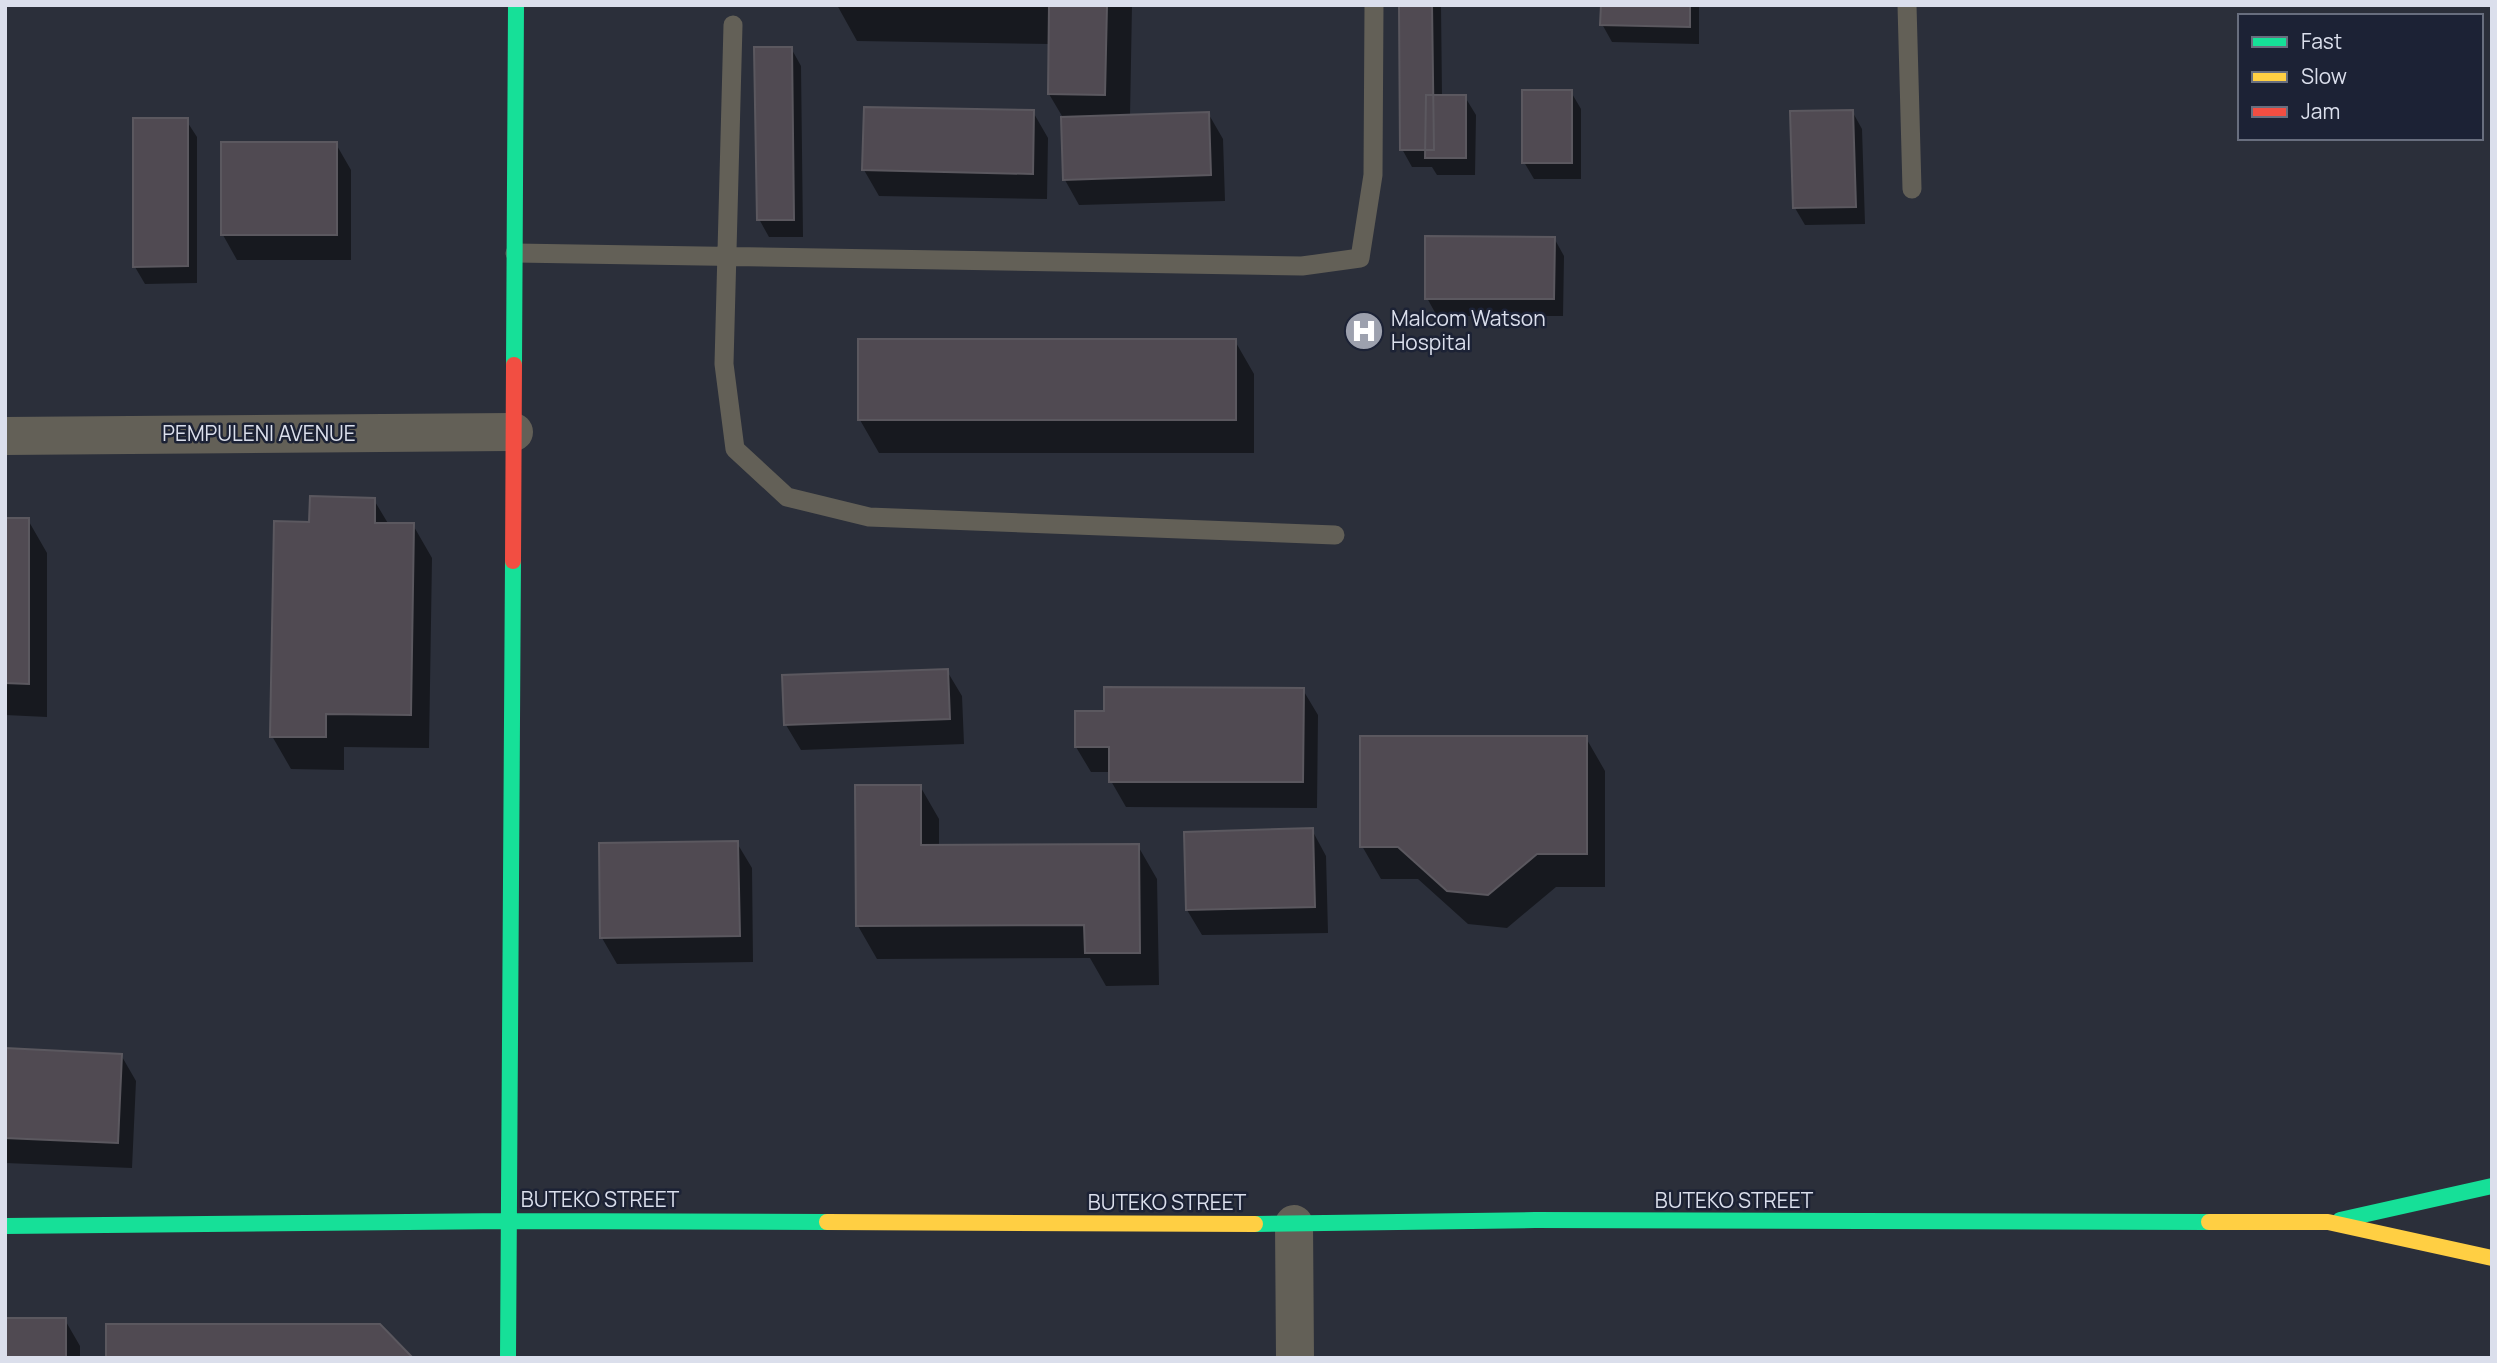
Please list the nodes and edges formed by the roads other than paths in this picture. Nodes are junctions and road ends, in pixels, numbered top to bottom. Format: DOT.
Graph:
graph roads {
  1 [pos="516,5"];
  2 [pos="1374,5"];
  3 [pos="1907,5"];
  4 [pos="733,25"];
  5 [pos="1912,189"];
  6 [pos="515,253"];
  7 [pos="725,256"];
  8 [pos="513,432"];
  9 [pos="5,436"];
  10 [pos="1335,535"];
  11 [pos="2492,1186"];
  12 [pos="509,1221"];
  13 [pos="2328,1222"];
  14 [pos="1294,1224"];
  15 [pos="5,1226"];
  16 [pos="2492,1258"];
  17 [pos="508,1358"];
  18 [pos="1295,1358"];
  1 -- 6 [label="street"];
  2 -- 7 [label="lane"];
  3 -- 5 [label="lane"];
  4 -- 7 [label="lane"];
  6 -- 7 [label="lane"];
  6 -- 8 [label="street"];
  7 -- 10 [label="lane"];
  8 -- 9 [label="street, PEMPULENI AVENUE"];
  8 -- 12 [label="street"];
  11 -- 13 [label="street, BUTEKO STREET"];
  12 -- 14 [label="street, BUTEKO STREET"];
  12 -- 15 [label="street, BUTEKO STREET"];
  12 -- 17 [label="street"];
  13 -- 14 [label="street, BUTEKO STREET"];
  13 -- 16 [label="street, BUTEKO STREET"];
  14 -- 18 [label="street"];
}
